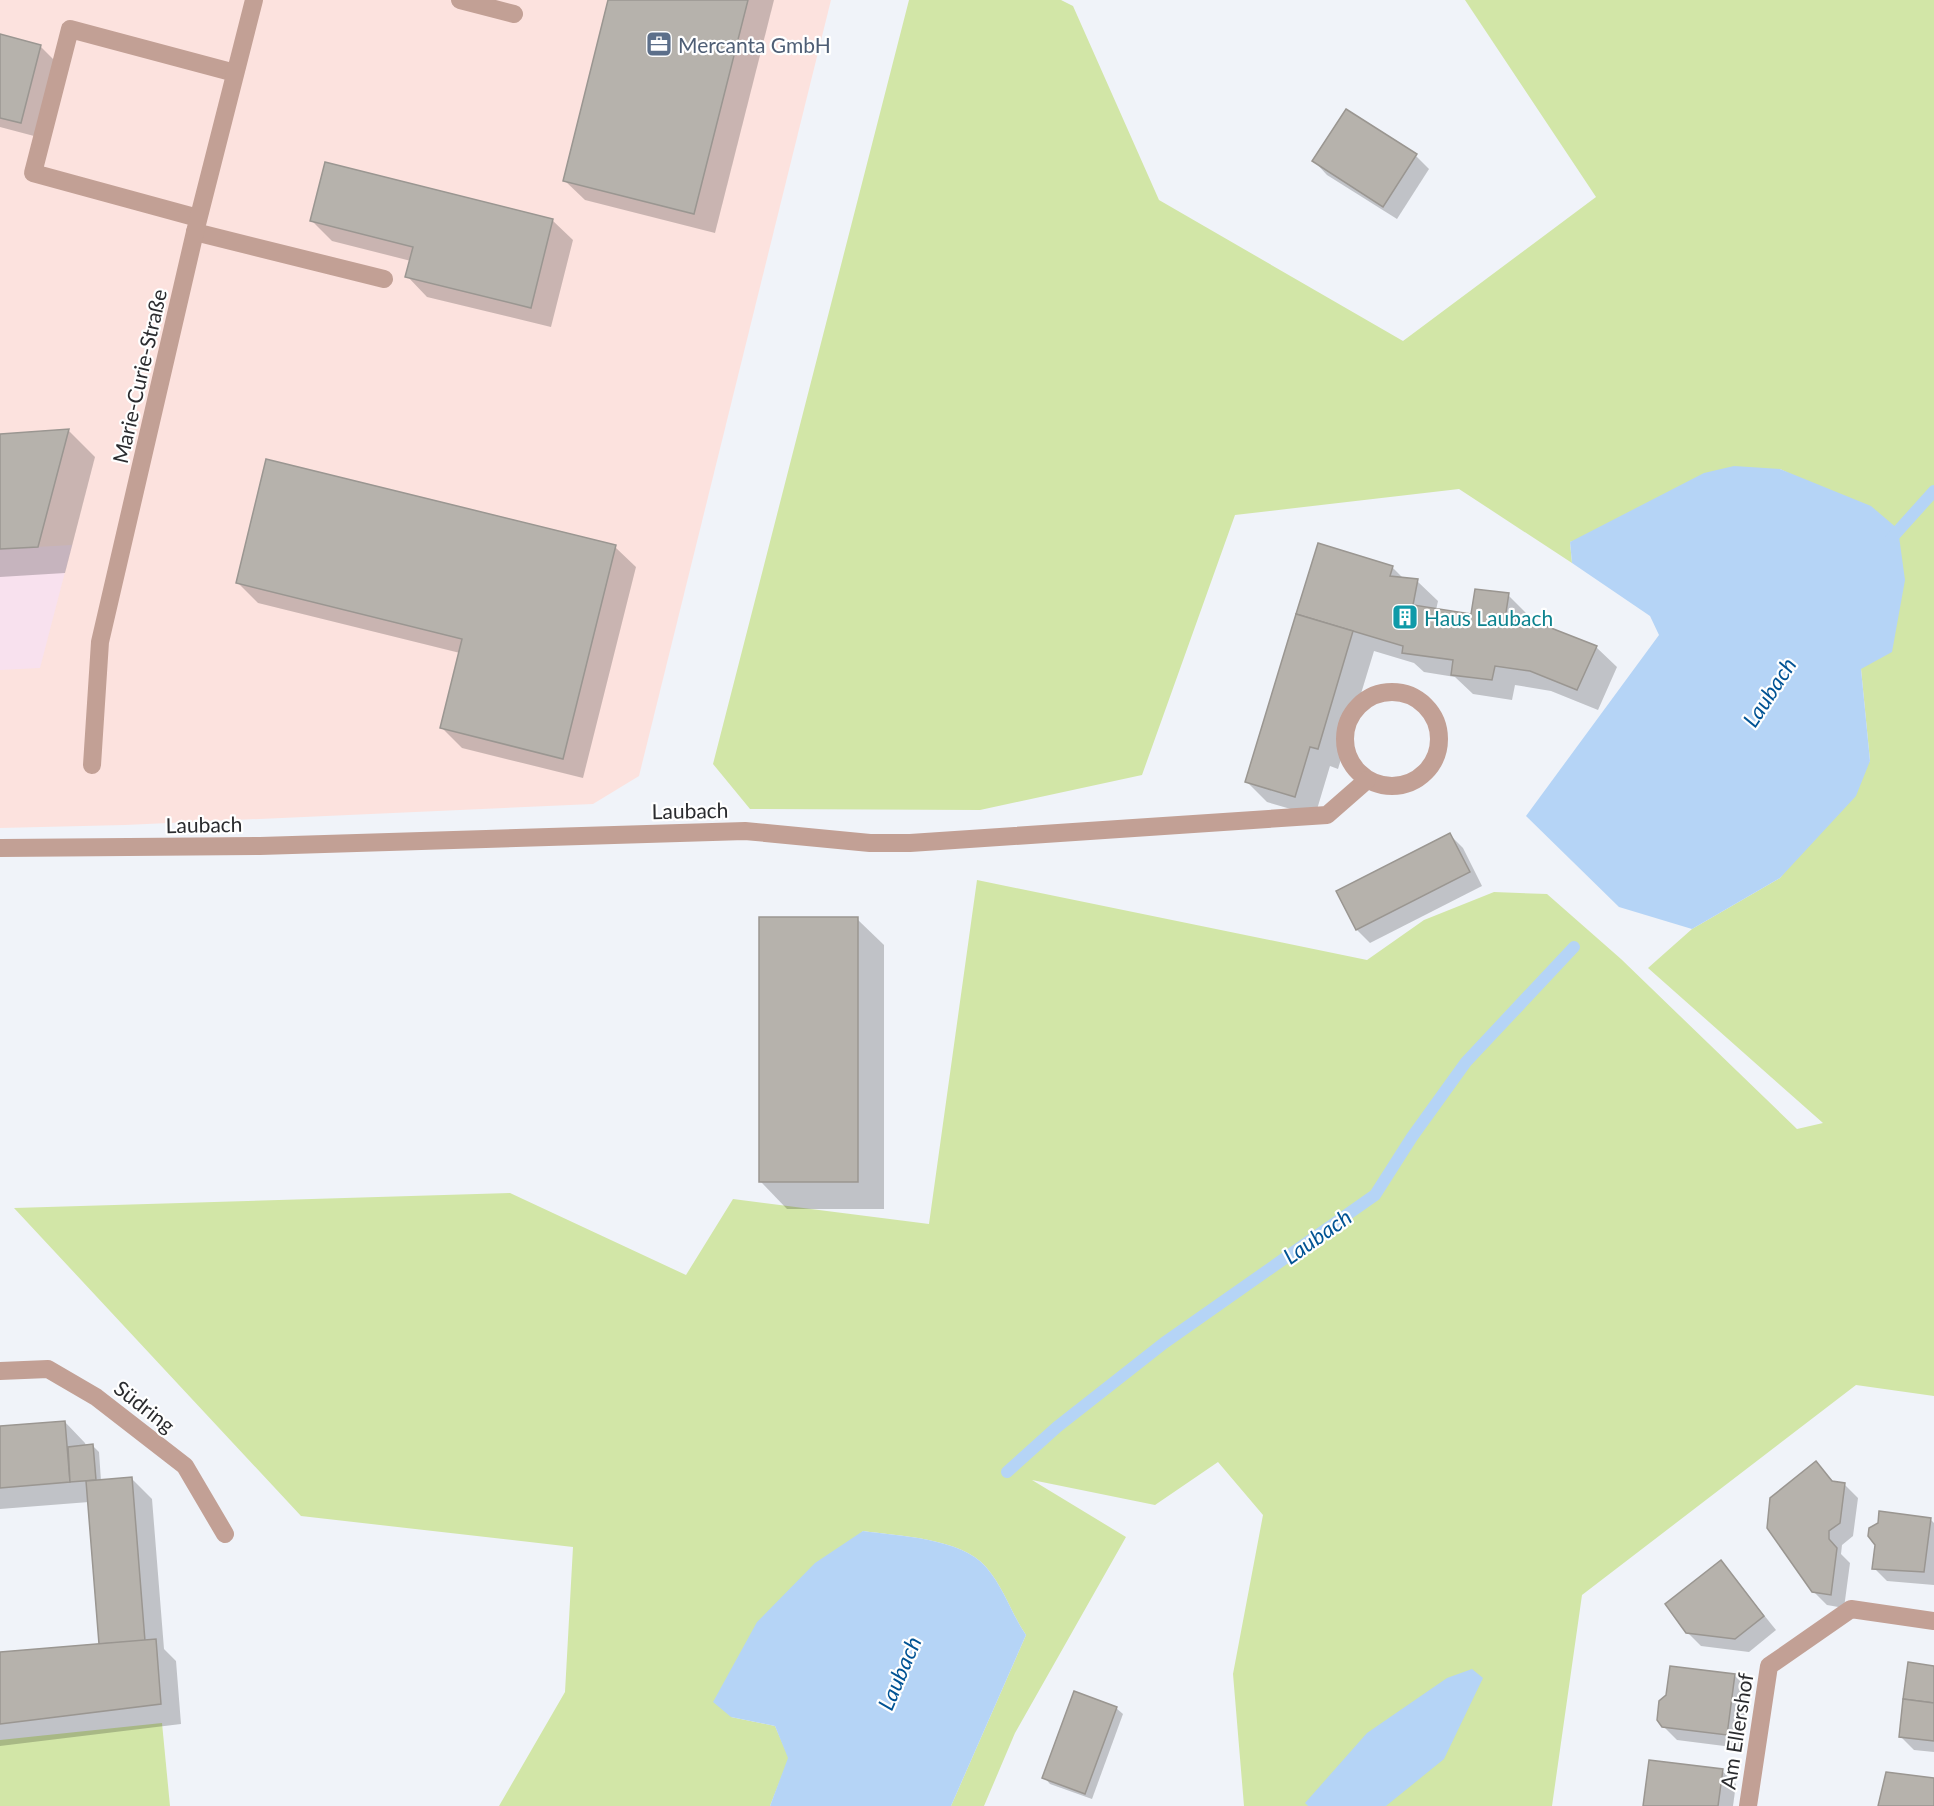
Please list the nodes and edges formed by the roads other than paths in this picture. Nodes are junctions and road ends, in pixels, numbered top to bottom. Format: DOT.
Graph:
graph roads {
  1 [pos="254,0"];
  2 [pos="460,0"];
  3 [pos="514,14"];
  4 [pos="235,72"];
  5 [pos="197,225"];
  6 [pos="384,279"];
  7 [pos="92,765"];
  8 [pos="1367,780"];
  9 [pos="0,848"];
  10 [pos="0,1371"];
  11 [pos="225,1534"];
  12 [pos="1934,1621"];
  13 [pos="1748,1806"];
  1 -- 4 [label="street, Marie-Curie-Straße"];
  2 -- 3 [label="street"];
  4 -- 5 [label="street, Marie-Curie-Straße"];
  4 -- 5 [label="street"];
  5 -- 6 [label="street"];
  5 -- 7 [label="street, Marie-Curie-Straße"];
  8 -- 8 [label="street"];
  8 -- 9 [label="street, Laubach"];
  10 -- 11 [label="street, Südring"];
  12 -- 13 [label="street, Am Ellershof"];
}
